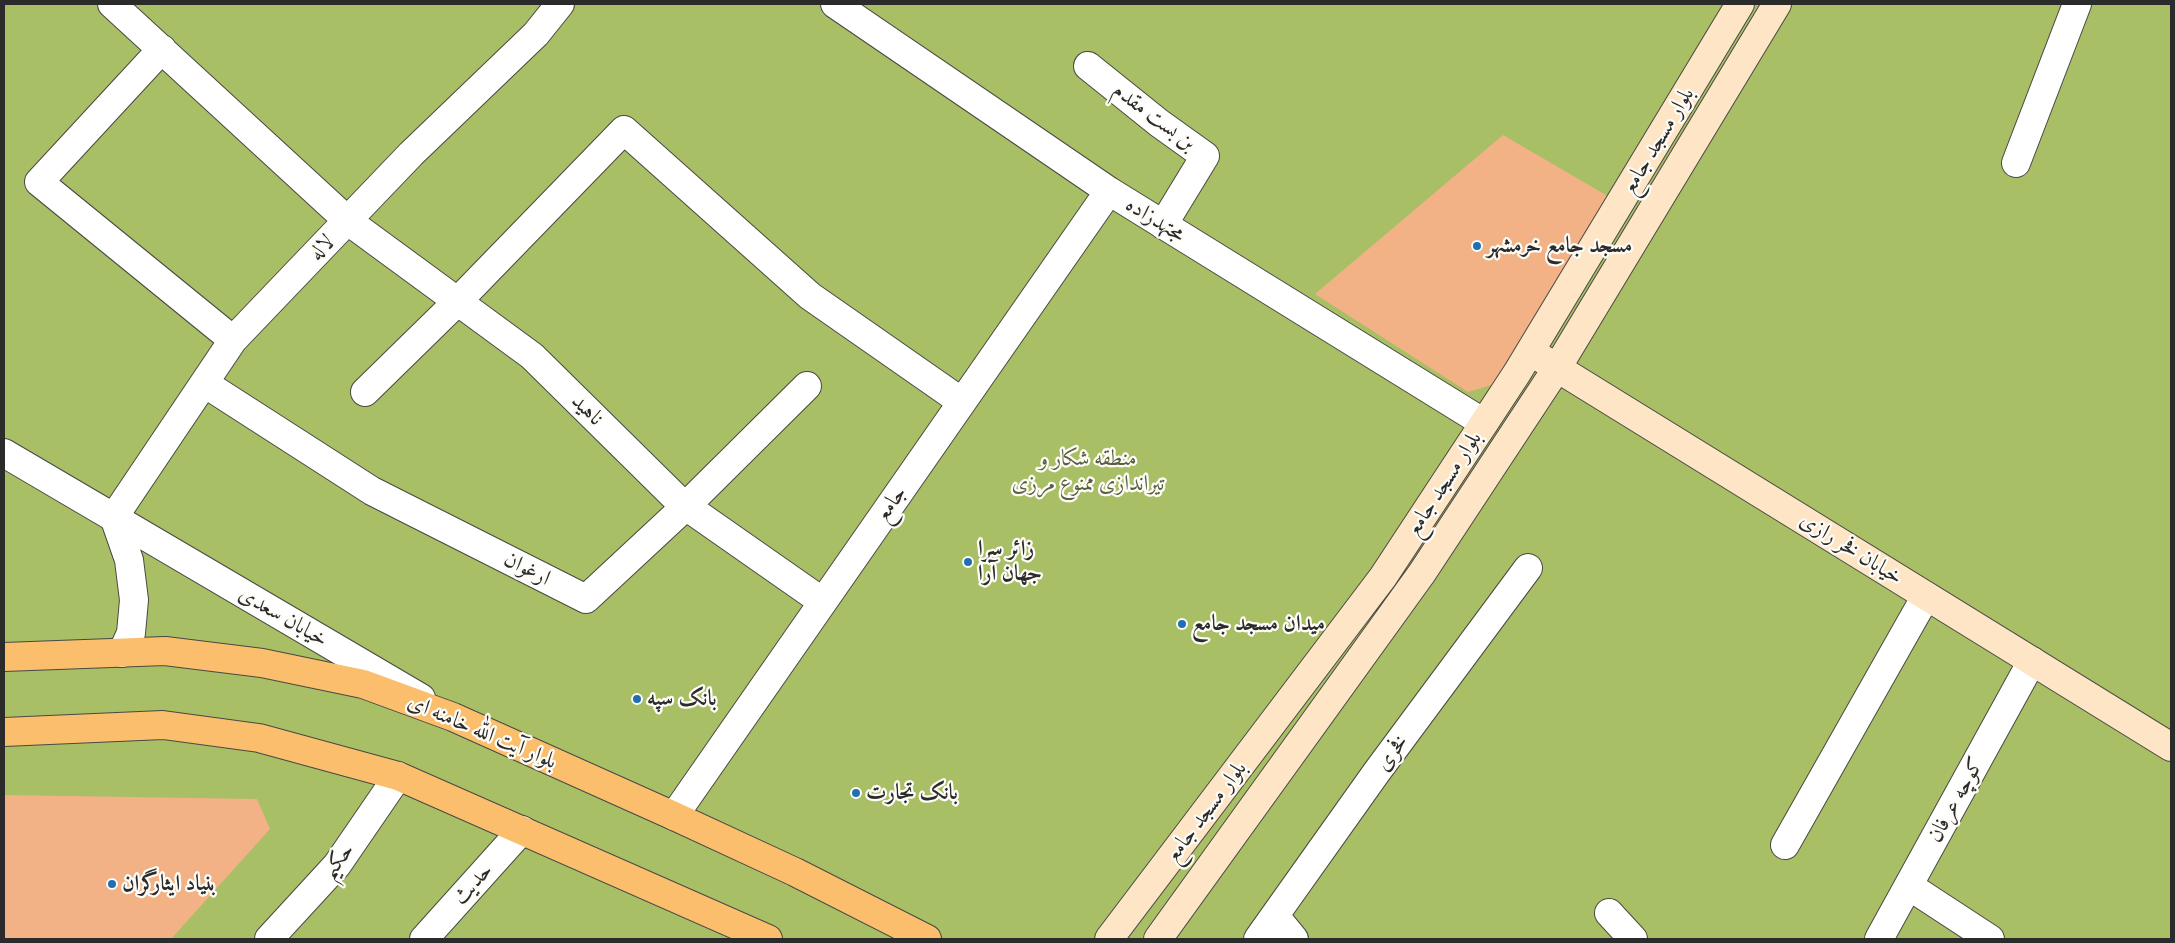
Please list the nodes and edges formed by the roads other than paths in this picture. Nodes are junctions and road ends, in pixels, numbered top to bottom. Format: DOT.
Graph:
graph roads {
  1 [pos="112,4"];
  2 [pos="560,4"];
  3 [pos="835,4"];
  4 [pos="1740,4"];
  5 [pos="1777,4"];
  6 [pos="2077,4"];
  7 [pos="162,49"];
  8 [pos="1088,66"];
  9 [pos="2016,163"];
  10 [pos="1109,191"];
  11 [pos="348,220"];
  12 [pos="1163,225"];
  13 [pos="458,301"];
  14 [pos="233,340"];
  15 [pos="1530,352"];
  16 [pos="1557,368"];
  17 [pos="204,383"];
  18 [pos="807,386"];
  19 [pos="365,392"];
  20 [pos="962,402"];
  21 [pos="1484,423"];
  22 [pos="4,453"];
  23 [pos="686,506"];
  24 [pos="114,517"];
  25 [pos="1528,568"];
  26 [pos="1926,596"];
  27 [pos="823,602"];
  28 [pos="122,653"];
  29 [pos="4,656"];
  30 [pos="2032,661"];
  31 [pos="453,717"];
  32 [pos="4,732"];
  33 [pos="2171,747"];
  34 [pos="398,776"];
  35 [pos="674,816"];
  36 [pos="522,830"];
  37 [pos="1785,845"];
  38 [pos="1909,886"];
  39 [pos="1609,912"];
  40 [pos="1276,917"];
  41 [pos="269,939"];
  42 [pos="424,939"];
  43 [pos="768,939"];
  44 [pos="927,939"];
  45 [pos="1109,939"];
  46 [pos="1158,939"];
  47 [pos="1258,939"];
  48 [pos="1294,939"];
  49 [pos="1633,939"];
  50 [pos="1879,939"];
  51 [pos="1990,939"];
  1 -- 7 [label="street, ناهید"];
  2 -- 11 [label="street, لاله"];
  3 -- 10 [label="street, مجتهدزاده"];
  4 -- 15 [label="main road, بلوار مسجد جامع"];
  5 -- 16 [label="main road, بلوار مسجد جامع"];
  6 -- 9 [label="street"];
  7 -- 11 [label="street, ناهید"];
  7 -- 14 [label="street"];
  8 -- 12 [label="street, بن بست مقدم"];
  10 -- 12 [label="street, مجتهدزاده"];
  10 -- 20 [label="street, جامع"];
  11 -- 13 [label="street, ناهید"];
  11 -- 14 [label="street, لاله"];
  12 -- 21 [label="street, مجتهدزاده"];
  13 -- 19 [label="street"];
  13 -- 20 [label="street"];
  13 -- 23 [label="street, ناهید"];
  14 -- 17 [label="street, لاله"];
  15 -- 16 [label="main road, خیابان فخر رازی"];
  15 -- 21 [label="main road, بلوار مسجد جامع"];
  16 -- 26 [label="main road, خیابان فخر رازی"];
  16 -- 46 [label="main road, بلوار مسجد جامع"];
  17 -- 23 [label="street, ارغوان"];
  17 -- 24 [label="street, لاله"];
  18 -- 23 [label="street, ارغوان"];
  20 -- 27 [label="street, جامع"];
  21 -- 45 [label="main road, بلوار مسجد جامع"];
  22 -- 24 [label="street, خیابان سعدی"];
  23 -- 27 [label="street, ناهید"];
  24 -- 28 [label="street"];
  24 -- 31 [label="street, خیابان سعدی"];
  25 -- 40 [label="street, فخری"];
  26 -- 30 [label="main road, خیابان فخر رازی"];
  26 -- 37 [label="street"];
  27 -- 35 [label="street, جامع"];
  28 -- 29 [label="main road, بلوار آیت الله خامنه ای"];
  28 -- 31 [label="main road, بلوار آیت الله خامنه ای"];
  30 -- 33 [label="main road, خیابان فخر رازی"];
  30 -- 38 [label="street, کوچه عرفان"];
  31 -- 35 [label="main road, بلوار آیت الله خامنه ای"];
  32 -- 34 [label="main road"];
  34 -- 36 [label="main road"];
  34 -- 41 [label="street, حکیم"];
  35 -- 44 [label="main road, بلوار آیت الله خامنه ای"];
  36 -- 42 [label="street, حدیث"];
  36 -- 43 [label="main road"];
  38 -- 50 [label="street, کوچه عرفان"];
  38 -- 51 [label="street"];
  39 -- 49 [label="street"];
  40 -- 47 [label="street, فخری"];
  40 -- 48 [label="street"];
}
